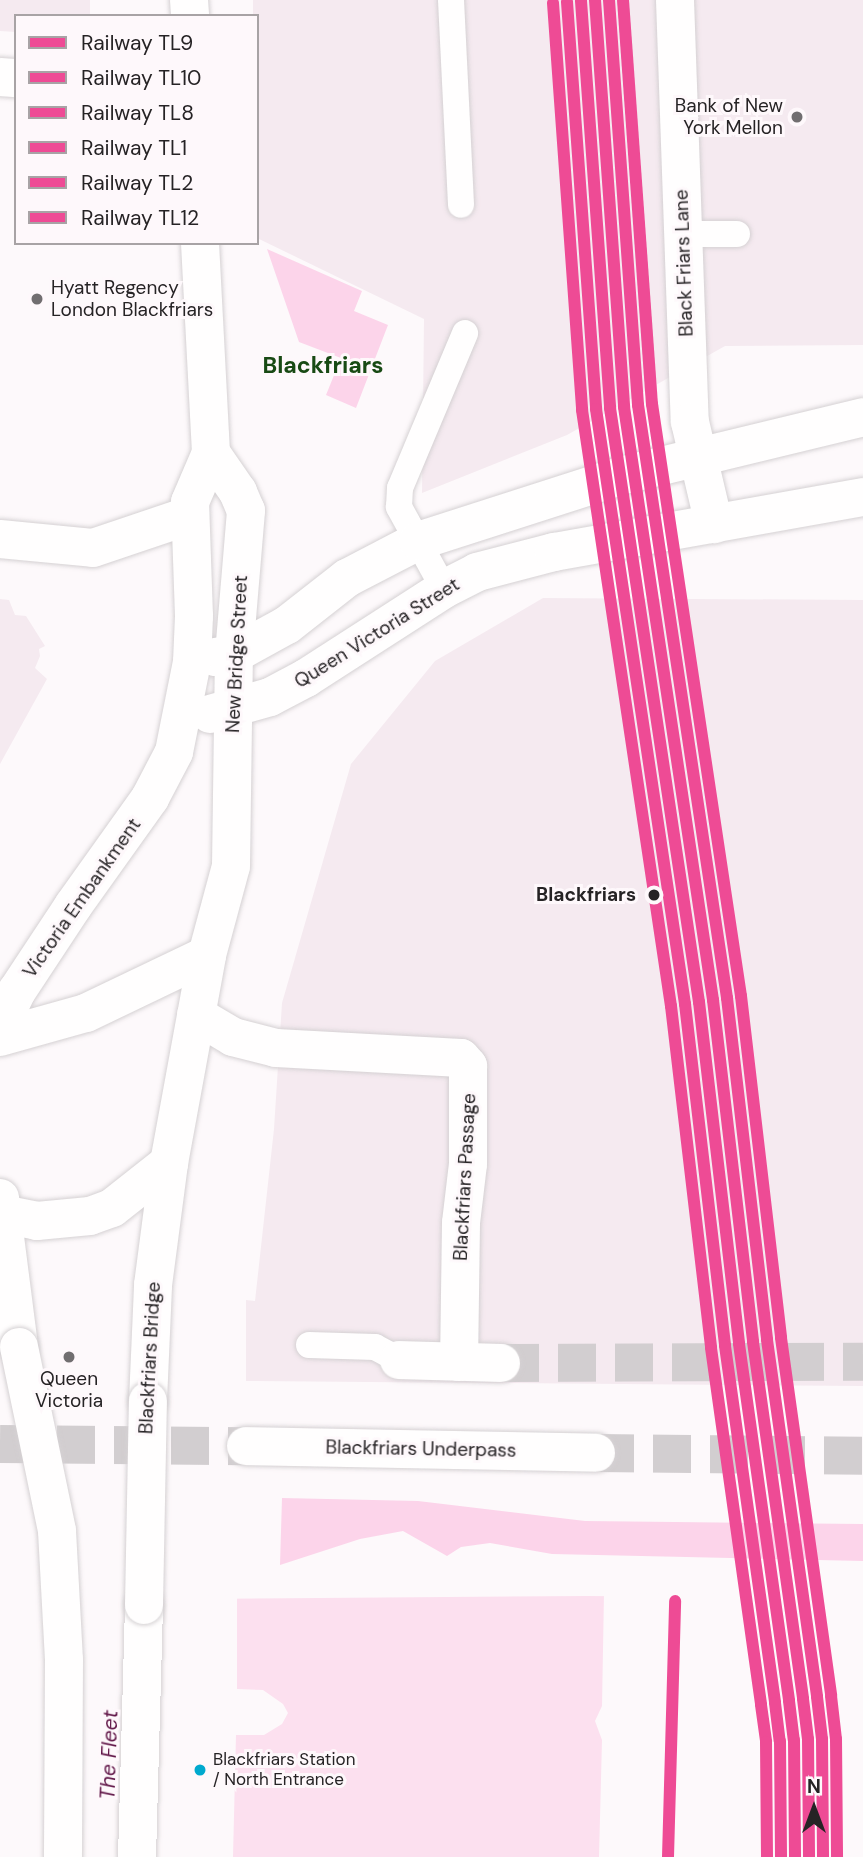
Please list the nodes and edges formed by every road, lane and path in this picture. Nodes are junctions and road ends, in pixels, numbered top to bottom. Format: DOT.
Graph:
graph roads {
  1 [pos="451,0"];
  2 [pos="675,0"];
  3 [pos="461,205"];
  4 [pos="683,234"];
  5 [pos="737,234"];
  6 [pos="200,245"];
  7 [pos="465,333"];
  8 [pos="863,417"];
  9 [pos="211,453"];
  10 [pos="697,458"];
  11 [pos="863,497"];
  12 [pos="188,516"];
  13 [pos="714,524"];
  14 [pos="0,539"];
  15 [pos="418,541"];
  16 [pos="444,589"];
  17 [pos="234,654"];
  18 [pos="192,662"];
  19 [pos="232,709"];
  20 [pos="182,720"];
  21 [pos="231,866"];
  22 [pos="206,955"];
  23 [pos="196,1015"];
  24 [pos="0,1027"];
  25 [pos="0,1037"];
  26 [pos="169,1163"];
  27 [pos="1,1206"];
  28 [pos="309,1345"];
  29 [pos="399,1360"];
  30 [pos="458,1362"];
  31 [pos="500,1363"];
  32 [pos="246,1446"];
  33 [pos="596,1453"];
  34 [pos="63,1857"];
  35 [pos="137,1857"];
  1 -- 3 [label="lane"];
  2 -- 4 [label="main road, Black Friars Lane"];
  4 -- 5 [label="lane"];
  4 -- 10 [label="main road, Black Friars Lane"];
  6 -- 9 [label="main road"];
  7 -- 15 [label="lane"];
  8 -- 10 [label="main road"];
  9 -- 12 [label="main road"];
  9 -- 17 [label="main road, New Bridge Street"];
  10 -- 13 [label="main road, Black Friars Lane"];
  10 -- 15 [label="main road"];
  11 -- 13 [label="main road, Queen Victoria Street"];
  12 -- 14 [label="main road"];
  12 -- 18 [label="main road"];
  13 -- 16 [label="main road, Queen Victoria Street"];
  15 -- 16 [label="lane"];
  15 -- 17 [label="main road"];
  16 -- 19 [label="main road, Queen Victoria Street"];
  17 -- 18 [label="main road"];
  17 -- 19 [label="main road, New Bridge Street"];
  18 -- 20 [label="main road"];
  19 -- 20 [label="main road, Queen Victoria Street"];
  19 -- 21 [label="main road, New Bridge Street"];
  20 -- 24 [label="main road, Victoria Embankment"];
  21 -- 22 [label="main road, Blackfriars Bridge"];
  22 -- 23 [label="main road, Blackfriars Bridge"];
  22 -- 25 [label="main road"];
  23 -- 26 [label="main road, Blackfriars Bridge"];
  23 -- 30 [label="main road, Blackfriars Passage"];
  26 -- 27 [label="main road"];
  26 -- 35 [label="main road, Blackfriars Bridge, bridge"];
  27 -- 34 [label="main road, bridge"];
  28 -- 29 [label="lane"];
  29 -- 30 [label="main road"];
  30 -- 31 [label="main road"];
  32 -- 33 [label="main road, Blackfriars Underpass"];
}
